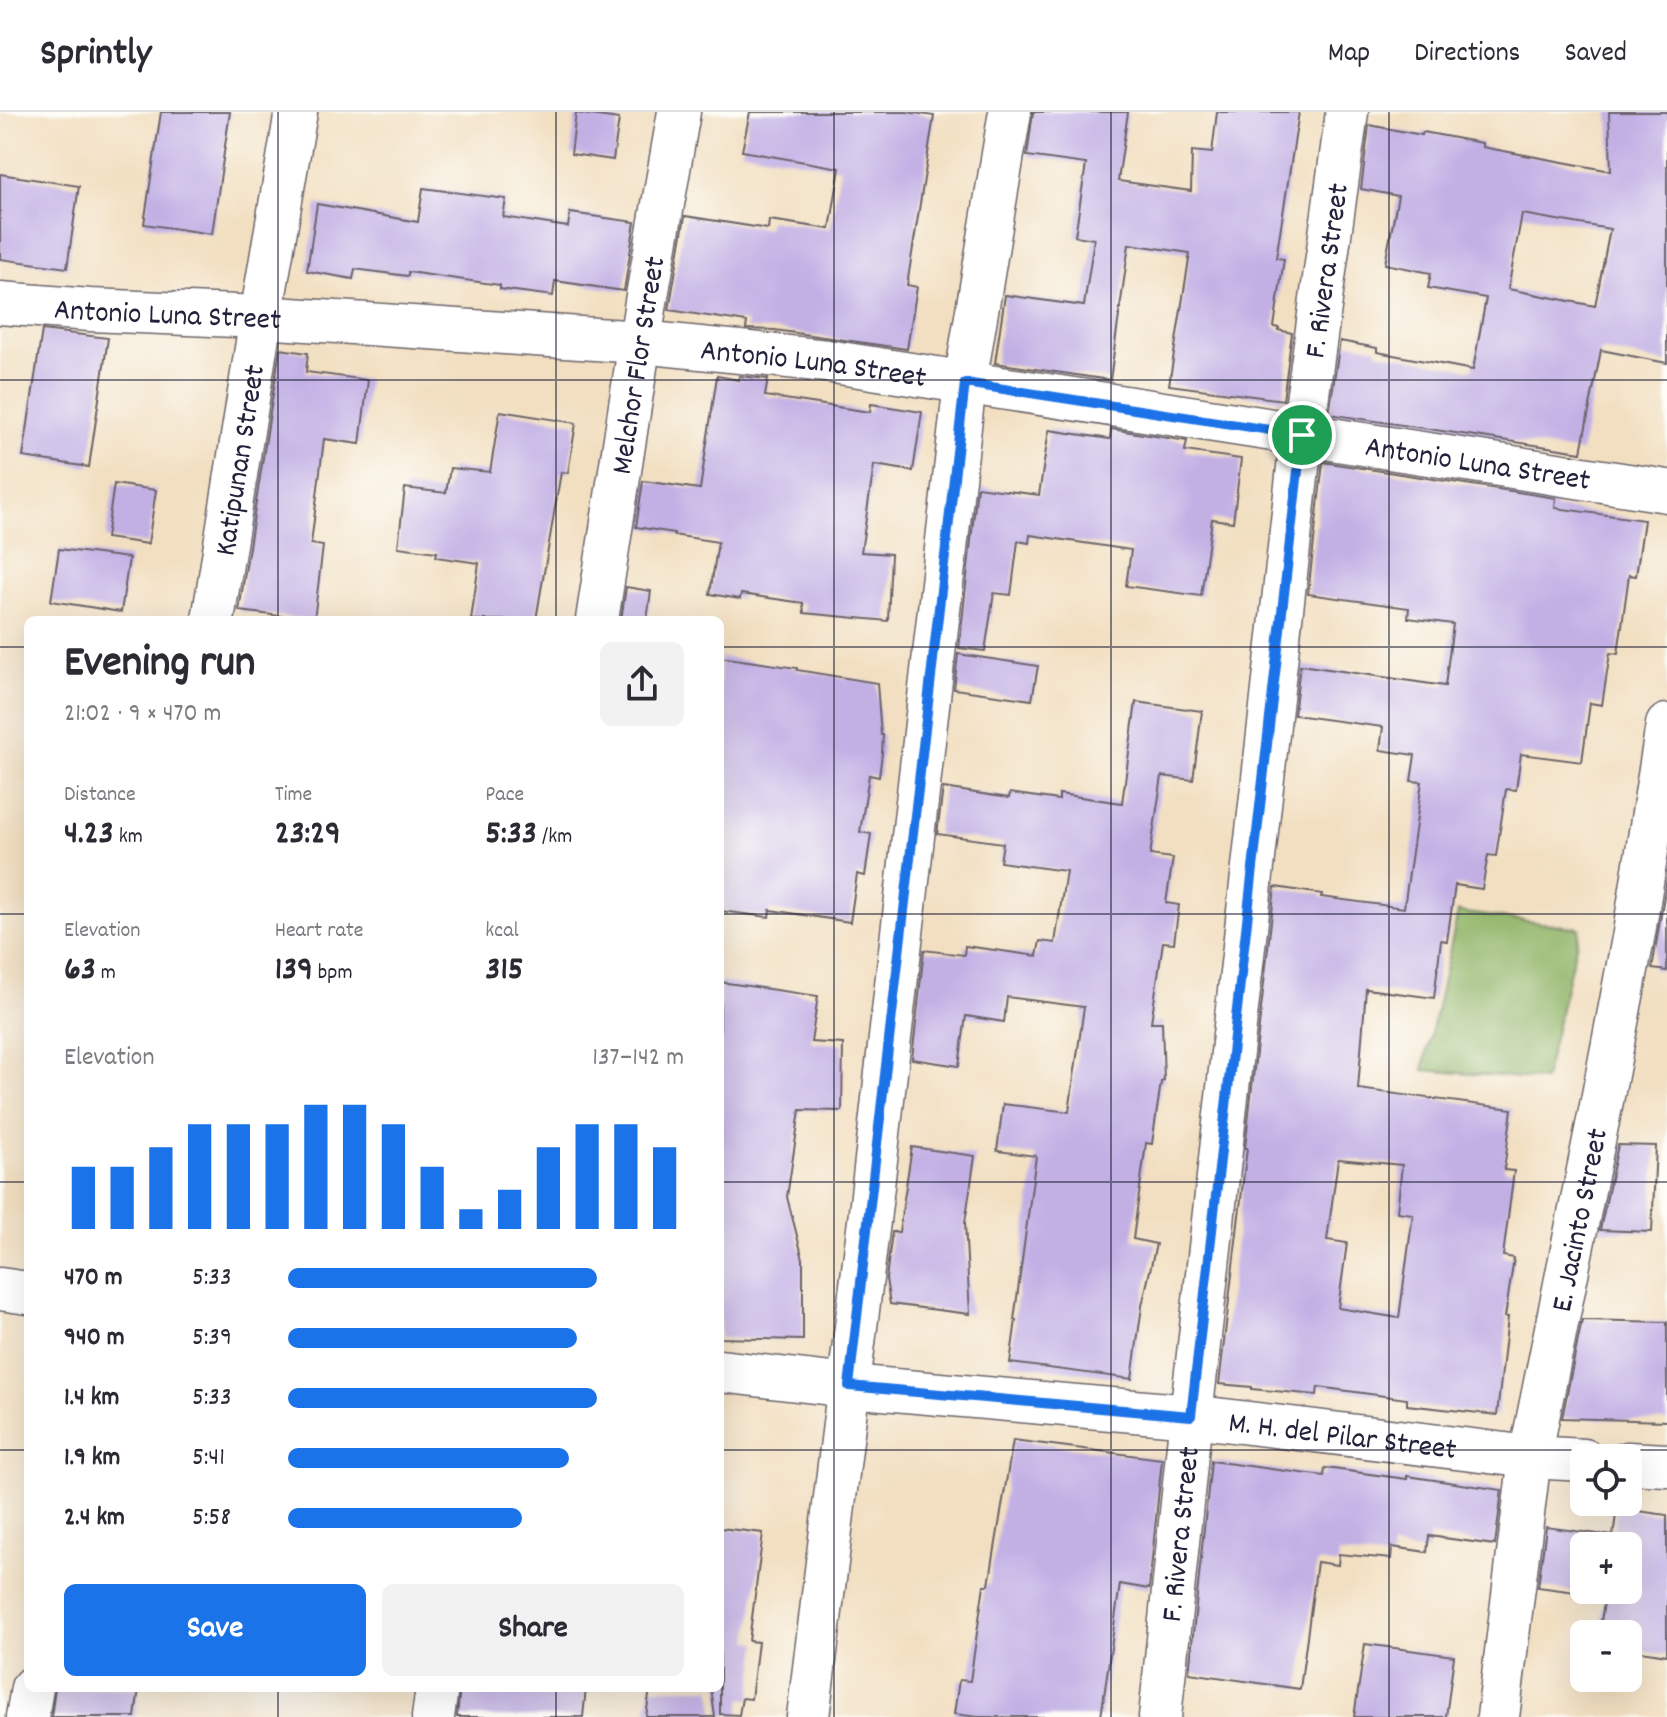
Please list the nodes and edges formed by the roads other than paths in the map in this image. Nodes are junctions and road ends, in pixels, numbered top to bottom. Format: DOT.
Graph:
graph roads {
  1 [pos="296,112"];
  2 [pos="679,112"];
  3 [pos="1010,112"];
  4 [pos="1347,112"];
  5 [pos="0,303"];
  6 [pos="261,317"];
  7 [pos="641,342"];
  8 [pos="965,383"];
  9 [pos="1302,435"];
  10 [pos="1667,491"];
  11 [pos="214,616"];
  12 [pos="598,616"];
  13 [pos="1667,725"];
  14 [pos="0,1289"];
  15 [pos="24,1292"];
  16 [pos="724,1371"];
  17 [pos="849,1386"];
  18 [pos="1191,1416"];
  19 [pos="1530,1457"];
  20 [pos="1570,1459"];
  21 [pos="1642,1464"];
  22 [pos="1667,1465"];
  23 [pos="31,1692"];
  24 [pos="436,1692"];
  25 [pos="27,1717"];
  26 [pos="433,1717"];
  27 [pos="808,1717"];
  28 [pos="1160,1717"];
  29 [pos="1498,1717"];
  1 -- 6 [label="street, Katipunan Street"];
  2 -- 7 [label="street, Melchor Flor Street"];
  3 -- 8 [label="street"];
  4 -- 9 [label="street, F. Rivera Street"];
  5 -- 6 [label="street, Antonio Luna Street"];
  6 -- 7 [label="street, Antonio Luna Street"];
  6 -- 11 [label="street, Katipunan Street"];
  7 -- 8 [label="street, Antonio Luna Street"];
  7 -- 12 [label="street, Melchor Flor Street"];
  8 -- 9 [label="street, Antonio Luna Street"];
  8 -- 17 [label="street"];
  9 -- 10 [label="street, Antonio Luna Street"];
  9 -- 18 [label="street, F. Rivera Street"];
  13 -- 19 [label="street, E. Jacinto Street"];
  14 -- 15 [label="street"];
  16 -- 17 [label="street, M. H. del Pilar Street"];
  17 -- 18 [label="street, M. H. del Pilar Street"];
  17 -- 27 [label="street"];
  18 -- 19 [label="street, M. H. del Pilar Street"];
  18 -- 28 [label="street, F. Rivera Street"];
  19 -- 20 [label="street, M. H. del Pilar Street"];
  19 -- 29 [label="street, E. Jacinto Street"];
  21 -- 22 [label="street"];
  23 -- 25 [label="street"];
  24 -- 26 [label="street"];
}
